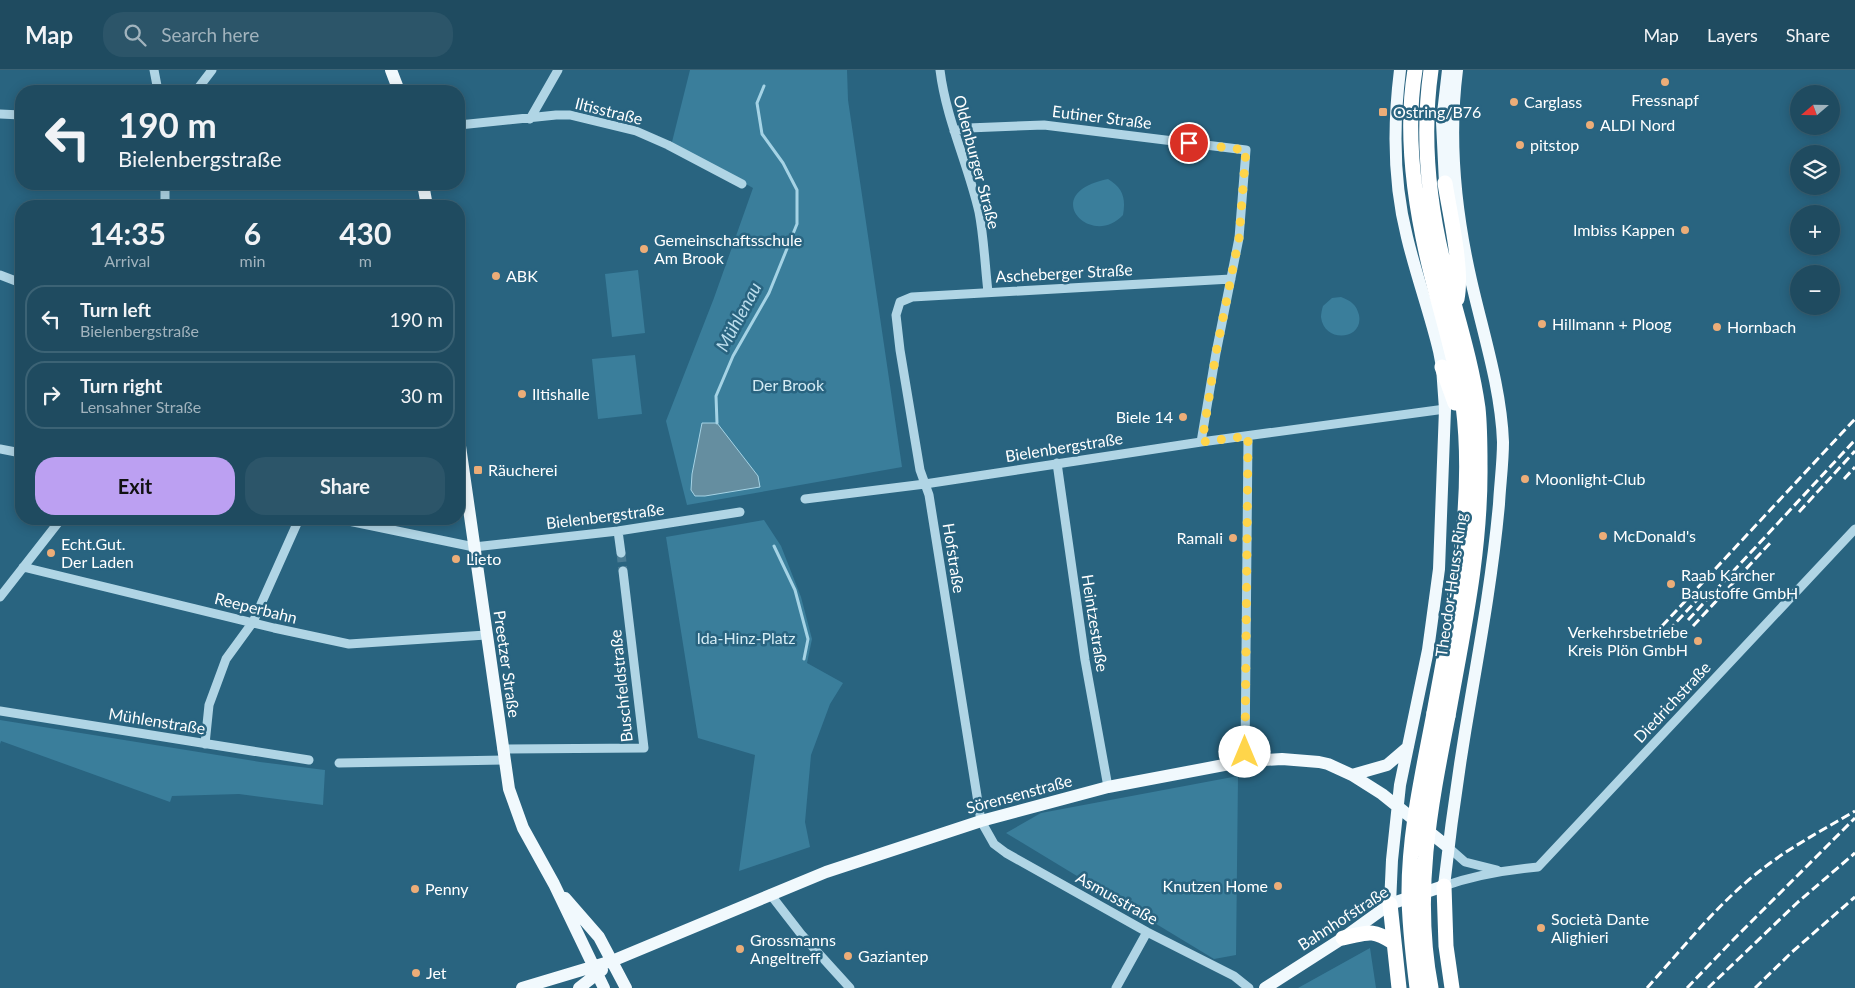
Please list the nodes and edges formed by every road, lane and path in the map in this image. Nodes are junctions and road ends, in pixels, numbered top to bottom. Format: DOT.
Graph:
graph roads {
  1 [pos="154,70"];
  2 [pos="212,70"];
  3 [pos="391,70"];
  4 [pos="558,70"];
  5 [pos="940,70"];
  6 [pos="1400,70"];
  7 [pos="1415,70"];
  8 [pos="1431,70"];
  9 [pos="1448,70"];
  10 [pos="1457,70"];
  11 [pos="157,85"];
  12 [pos="201,85"];
  13 [pos="397,85"];
  14 [pos="0,114"];
  15 [pos="15,115"];
  16 [pos="534,118"];
  17 [pos="1442,122"];
  18 [pos="465,124"];
  19 [pos="954,131"];
  20 [pos="1453,164"];
  21 [pos="1445,183"];
  22 [pos="742,184"];
  23 [pos="0,276"];
  24 [pos="1231,279"];
  25 [pos="15,281"];
  26 [pos="988,292"];
  27 [pos="900,302"];
  28 [pos="1455,308"];
  29 [pos="1442,367"];
  30 [pos="1445,409"];
  31 [pos="1248,436"];
  32 [pos="1466,437"];
  33 [pos="1202,442"];
  34 [pos="0,449"];
  35 [pos="15,452"];
  36 [pos="1057,463"];
  37 [pos="465,482"];
  38 [pos="925,484"];
  39 [pos="806,499"];
  40 [pos="740,512"];
  41 [pos="55,525"];
  42 [pos="296,525"];
  43 [pos="368,525"];
  44 [pos="1855,529"];
  45 [pos="618,531"];
  46 [pos="474,547"];
  47 [pos="621,553"];
  48 [pos="23,567"];
  49 [pos="623,570"];
  50 [pos="0,597"];
  51 [pos="253,622"];
  52 [pos="486,635"];
  53 [pos="0,711"];
  54 [pos="1441,714"];
  55 [pos="205,744"];
  56 [pos="1408,747"];
  57 [pos="503,754"];
  58 [pos="309,760"];
  59 [pos="1245,761"];
  60 [pos="339,763"];
  61 [pos="1352,775"];
  62 [pos="1108,787"];
  63 [pos="1398,806"];
  64 [pos="981,821"];
  65 [pos="1448,847"];
  66 [pos="1500,870"];
  67 [pos="554,884"];
  68 [pos="1444,886"];
  69 [pos="770,894"];
  70 [pos="1390,904"];
  71 [pos="1147,932"];
  72 [pos="1343,938"];
  73 [pos="1393,942"];
  74 [pos="612,962"];
  75 [pos="595,970"];
  76 [pos="522,988"];
  77 [pos="579,988"];
  78 [pos="604,988"];
  79 [pos="626,988"];
  80 [pos="850,988"];
  81 [pos="1116,988"];
  82 [pos="1249,988"];
  83 [pos="1265,988"];
  84 [pos="1399,988"];
  85 [pos="1417,988"];
  86 [pos="1432,988"];
  87 [pos="1452,988"];
  1 -- 11 [label="street"];
  2 -- 12 [label="street"];
  3 -- 13 [label="main road"];
  4 -- 16 [label="street"];
  5 -- 19 [label="street, Oldenburger Straße"];
  6 -- 29 [label="main road"];
  7 -- 32 [label="highway, Theodor-Heuss-Ring"];
  8 -- 28 [label="highway, Theodor-Heuss-Ring"];
  9 -- 17 [label="main road"];
  10 -- 20 [label="main road"];
  14 -- 15 [label="street"];
  16 -- 18 [label="street, Iltisstraße"];
  16 -- 22 [label="street, Iltisstraße"];
  17 -- 20 [label="main road"];
  17 -- 21 [label="main road"];
  19 -- 24 [label="street, Eutiner Straße"];
  19 -- 26 [label="street, Oldenburger Straße"];
  20 -- 65 [label="main road"];
  21 -- 28 [label="highway"];
  23 -- 25 [label="street"];
  24 -- 26 [label="street, Ascheberger Straße"];
  24 -- 33 [label="street"];
  26 -- 27 [label="street, Ascheberger Straße"];
  27 -- 38 [label="street, Hofstraße"];
  28 -- 54 [label="highway, Theodor-Heuss-Ring"];
  29 -- 30 [label="main road"];
  29 -- 32 [label="highway"];
  30 -- 31 [label="street, Bielenbergstraße"];
  30 -- 56 [label="main road"];
  31 -- 33 [label="street, Bielenbergstraße"];
  31 -- 59 [label="street"];
  32 -- 54 [label="highway, Theodor-Heuss-Ring"];
  33 -- 36 [label="street, Bielenbergstraße"];
  34 -- 35 [label="street"];
  36 -- 38 [label="street, Bielenbergstraße"];
  36 -- 62 [label="street, Heintzestraße"];
  37 -- 46 [label="main road, Preetzer Straße"];
  38 -- 39 [label="street, Bielenbergstraße"];
  38 -- 64 [label="street, Hofstraße"];
  40 -- 45 [label="street, Bielenbergstraße"];
  41 -- 48 [label="street"];
  42 -- 51 [label="street"];
  43 -- 46 [label="street, Bielenbergstraße"];
  44 -- 66 [label="street, Diedrichstraße"];
  45 -- 46 [label="street, Bielenbergstraße"];
  45 -- 47 [label="street"];
  46 -- 52 [label="main road, Preetzer Straße"];
  48 -- 50 [label="street"];
  48 -- 51 [label="street, Reeperbahn"];
  49 -- 57 [label="street, Buschfeldstraße"];
  51 -- 52 [label="street, Reeperbahn"];
  51 -- 55 [label="street"];
  52 -- 57 [label="main road, Preetzer Straße"];
  53 -- 55 [label="street, Mühlenstraße"];
  54 -- 85 [label="highway, Theodor-Heuss-Ring, bridge"];
  54 -- 86 [label="highway, Theodor-Heuss-Ring, bridge"];
  55 -- 58 [label="street, Mühlenstraße"];
  56 -- 61 [label="main road"];
  56 -- 63 [label="main road"];
  57 -- 60 [label="street"];
  57 -- 67 [label="main road, Preetzer Straße"];
  59 -- 61 [label="main road, Sörensenstraße"];
  59 -- 62 [label="main road, Sörensenstraße"];
  61 -- 63 [label="main road, Sörensenstraße"];
  62 -- 64 [label="main road, Sörensenstraße"];
  63 -- 65 [label="main road, Sörensenstraße"];
  63 -- 70 [label="main road"];
  64 -- 69 [label="main road, Sörensenstraße"];
  64 -- 71 [label="street, Asmusstraße"];
  65 -- 66 [label="street, Diedrichstraße"];
  65 -- 68 [label="main road"];
  66 -- 68 [label="street, Diedrichstraße"];
  67 -- 74 [label="main road, Preetzer Straße"];
  67 -- 75 [label="main road, Preetzer Straße"];
  68 -- 70 [label="main road, Bahnhofstraße"];
  68 -- 87 [label="highway"];
  69 -- 74 [label="main road, Sörensenstraße"];
  69 -- 80 [label="street"];
  70 -- 72 [label="main road, Bahnhofstraße"];
  70 -- 73 [label="highway"];
  71 -- 81 [label="street"];
  71 -- 82 [label="street, Asmusstraße"];
  72 -- 73 [label="highway"];
  72 -- 83 [label="main road, Bahnhofstraße"];
  73 -- 84 [label="highway"];
  74 -- 75 [label="main road, Sörensenstraße"];
  74 -- 79 [label="main road, Preetzer Straße"];
  75 -- 76 [label="main road, Sörensenstraße"];
  75 -- 77 [label="main road"];
  75 -- 78 [label="main road, Preetzer Straße"];
}
